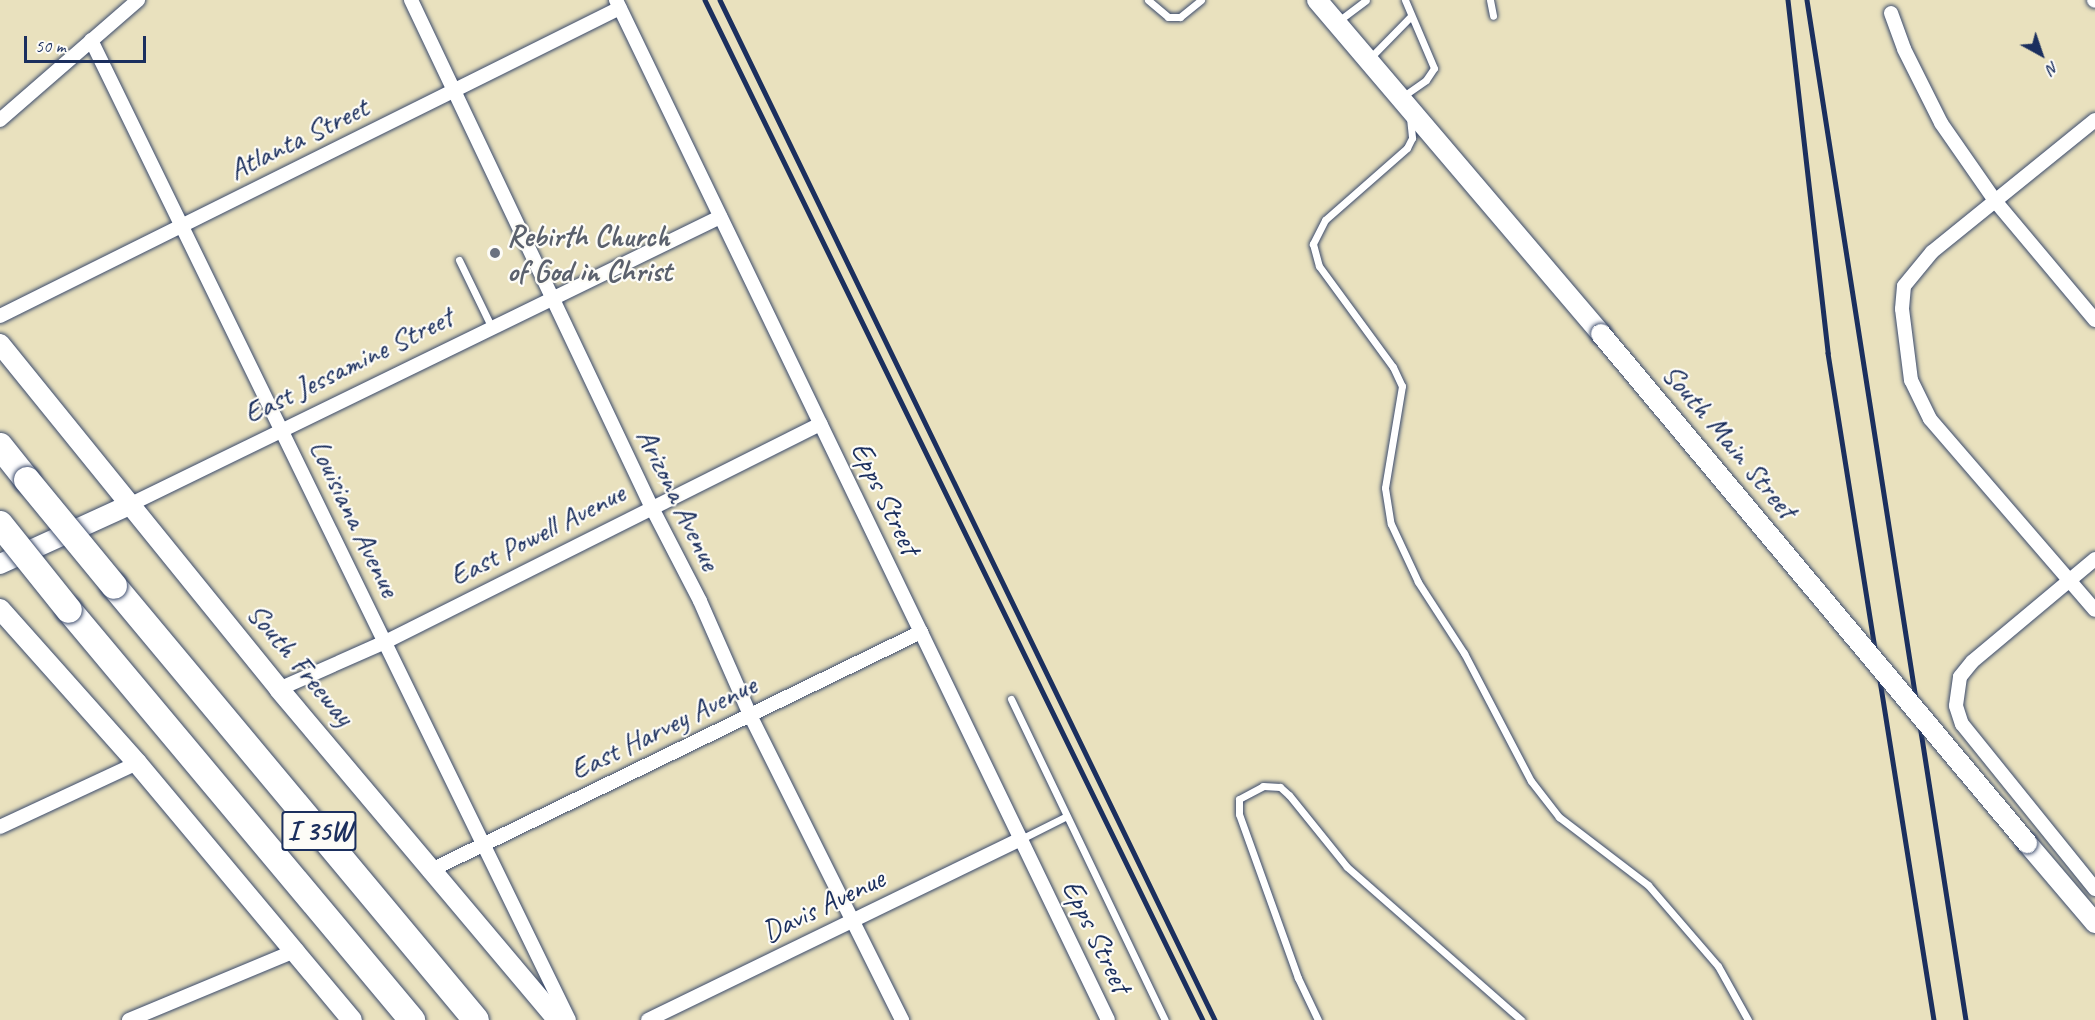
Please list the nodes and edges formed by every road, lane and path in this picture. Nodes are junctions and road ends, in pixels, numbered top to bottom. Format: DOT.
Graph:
graph roads {
  1 [pos="138,0"];
  2 [pos="411,0"];
  3 [pos="1148,0"];
  4 [pos="1201,0"];
  5 [pos="1317,0"];
  6 [pos="1366,0"];
  7 [pos="1405,0"];
  8 [pos="1490,0"];
  9 [pos="618,4"];
  10 [pos="1891,13"];
  11 [pos="1493,16"];
  12 [pos="1410,17"];
  13 [pos="1336,22"];
  14 [pos="91,40"];
  15 [pos="1369,60"];
  16 [pos="456,89"];
  17 [pos="1405,102"];
  18 [pos="0,120"];
  19 [pos="2095,120"];
  20 [pos="1996,202"];
  21 [pos="720,217"];
  22 [pos="182,225"];
  23 [pos="459,260"];
  24 [pos="552,299"];
  25 [pos="0,316"];
  26 [pos="2095,320"];
  27 [pos="492,328"];
  28 [pos="0,344"];
  29 [pos="820,424"];
  30 [pos="282,431"];
  31 [pos="0,446"];
  32 [pos="127,506"];
  33 [pos="651,506"];
  34 [pos="0,524"];
  35 [pos="2095,559"];
  36 [pos="0,564"];
  37 [pos="2070,580"];
  38 [pos="0,609"];
  39 [pos="2095,610"];
  40 [pos="921,632"];
  41 [pos="385,642"];
  42 [pos="279,689"];
  43 [pos="1011,699"];
  44 [pos="750,715"];
  45 [pos="137,763"];
  46 [pos="1067,816"];
  47 [pos="0,827"];
  48 [pos="1021,839"];
  49 [pos="484,844"];
  50 [pos="429,871"];
  51 [pos="2095,889"];
  52 [pos="853,920"];
  53 [pos="2095,923"];
  54 [pos="297,950"];
  55 [pos="387,990"];
  56 [pos="129,1020"];
  57 [pos="352,1020"];
  58 [pos="397,1020"];
  59 [pos="412,1020"];
  60 [pos="476,1020"];
  61 [pos="558,1020"];
  62 [pos="569,1020"];
  63 [pos="648,1020"];
  64 [pos="902,1020"];
  65 [pos="1108,1020"];
  66 [pos="1166,1020"];
  67 [pos="1318,1020"];
  68 [pos="1521,1020"];
  69 [pos="1748,1020"];
  1 -- 14 [label="street"];
  2 -- 16 [label="street, Arizona Avenue"];
  3 -- 4 [label="lane"];
  5 -- 13 [label="main road, South Main Street"];
  6 -- 13 [label="lane"];
  7 -- 12 [label="lane"];
  8 -- 11 [label="lane"];
  9 -- 16 [label="street, Atlanta Street"];
  9 -- 21 [label="street, Epps Street"];
  10 -- 20 [label="street"];
  12 -- 15 [label="lane"];
  12 -- 17 [label="lane"];
  13 -- 15 [label="main road, South Main Street"];
  14 -- 18 [label="street"];
  14 -- 22 [label="street, Louisiana Avenue"];
  15 -- 17 [label="main road, South Main Street"];
  16 -- 22 [label="street, Atlanta Street"];
  16 -- 24 [label="street, Arizona Avenue"];
  17 -- 53 [label="main road, South Main Street, bridge"];
  17 -- 69 [label="lane"];
  19 -- 20 [label="street"];
  20 -- 26 [label="street"];
  20 -- 37 [label="street"];
  21 -- 24 [label="street, East Jessamine Street"];
  21 -- 29 [label="street, Epps Street"];
  22 -- 25 [label="street, Atlanta Street"];
  22 -- 30 [label="street, Louisiana Avenue"];
  23 -- 27 [label="lane"];
  24 -- 27 [label="street, East Jessamine Street"];
  24 -- 33 [label="street, Arizona Avenue"];
  27 -- 30 [label="street, East Jessamine Street"];
  28 -- 32 [label="main road, South Freeway"];
  29 -- 33 [label="street, East Powell Avenue"];
  29 -- 40 [label="street, Epps Street"];
  30 -- 32 [label="street, East Jessamine Street"];
  30 -- 41 [label="street, Louisiana Avenue"];
  31 -- 60 [label="highway, I 35W, bridge"];
  32 -- 36 [label="main road, East Jessamine Street"];
  32 -- 42 [label="main road, South Freeway"];
  33 -- 41 [label="street, East Powell Avenue"];
  33 -- 44 [label="street, Arizona Avenue"];
  34 -- 55 [label="highway, I 35W, bridge"];
  35 -- 37 [label="street"];
  37 -- 39 [label="street"];
  37 -- 51 [label="street"];
  38 -- 45 [label="main road"];
  40 -- 44 [label="street, East Harvey Avenue"];
  40 -- 48 [label="street, Epps Street"];
  41 -- 42 [label="street, East Powell Avenue"];
  41 -- 49 [label="street, Louisiana Avenue"];
  42 -- 50 [label="main road, South Freeway"];
  43 -- 46 [label="lane"];
  44 -- 49 [label="street, East Harvey Avenue"];
  44 -- 52 [label="street, Arizona Avenue"];
  45 -- 47 [label="street"];
  45 -- 54 [label="main road"];
  46 -- 48 [label="lane"];
  46 -- 66 [label="lane"];
  48 -- 52 [label="street, Davis Avenue"];
  48 -- 65 [label="street, Epps Street"];
  49 -- 50 [label="street, East Harvey Avenue"];
  49 -- 62 [label="street, Louisiana Avenue"];
  50 -- 61 [label="main road, South Freeway"];
  52 -- 63 [label="street, Davis Avenue"];
  52 -- 64 [label="street, Arizona Avenue"];
  54 -- 56 [label="street"];
  54 -- 57 [label="main road"];
  55 -- 58 [label="highway"];
  55 -- 59 [label="highway, I 35W"];
  67 -- 68 [label="lane"];
}
